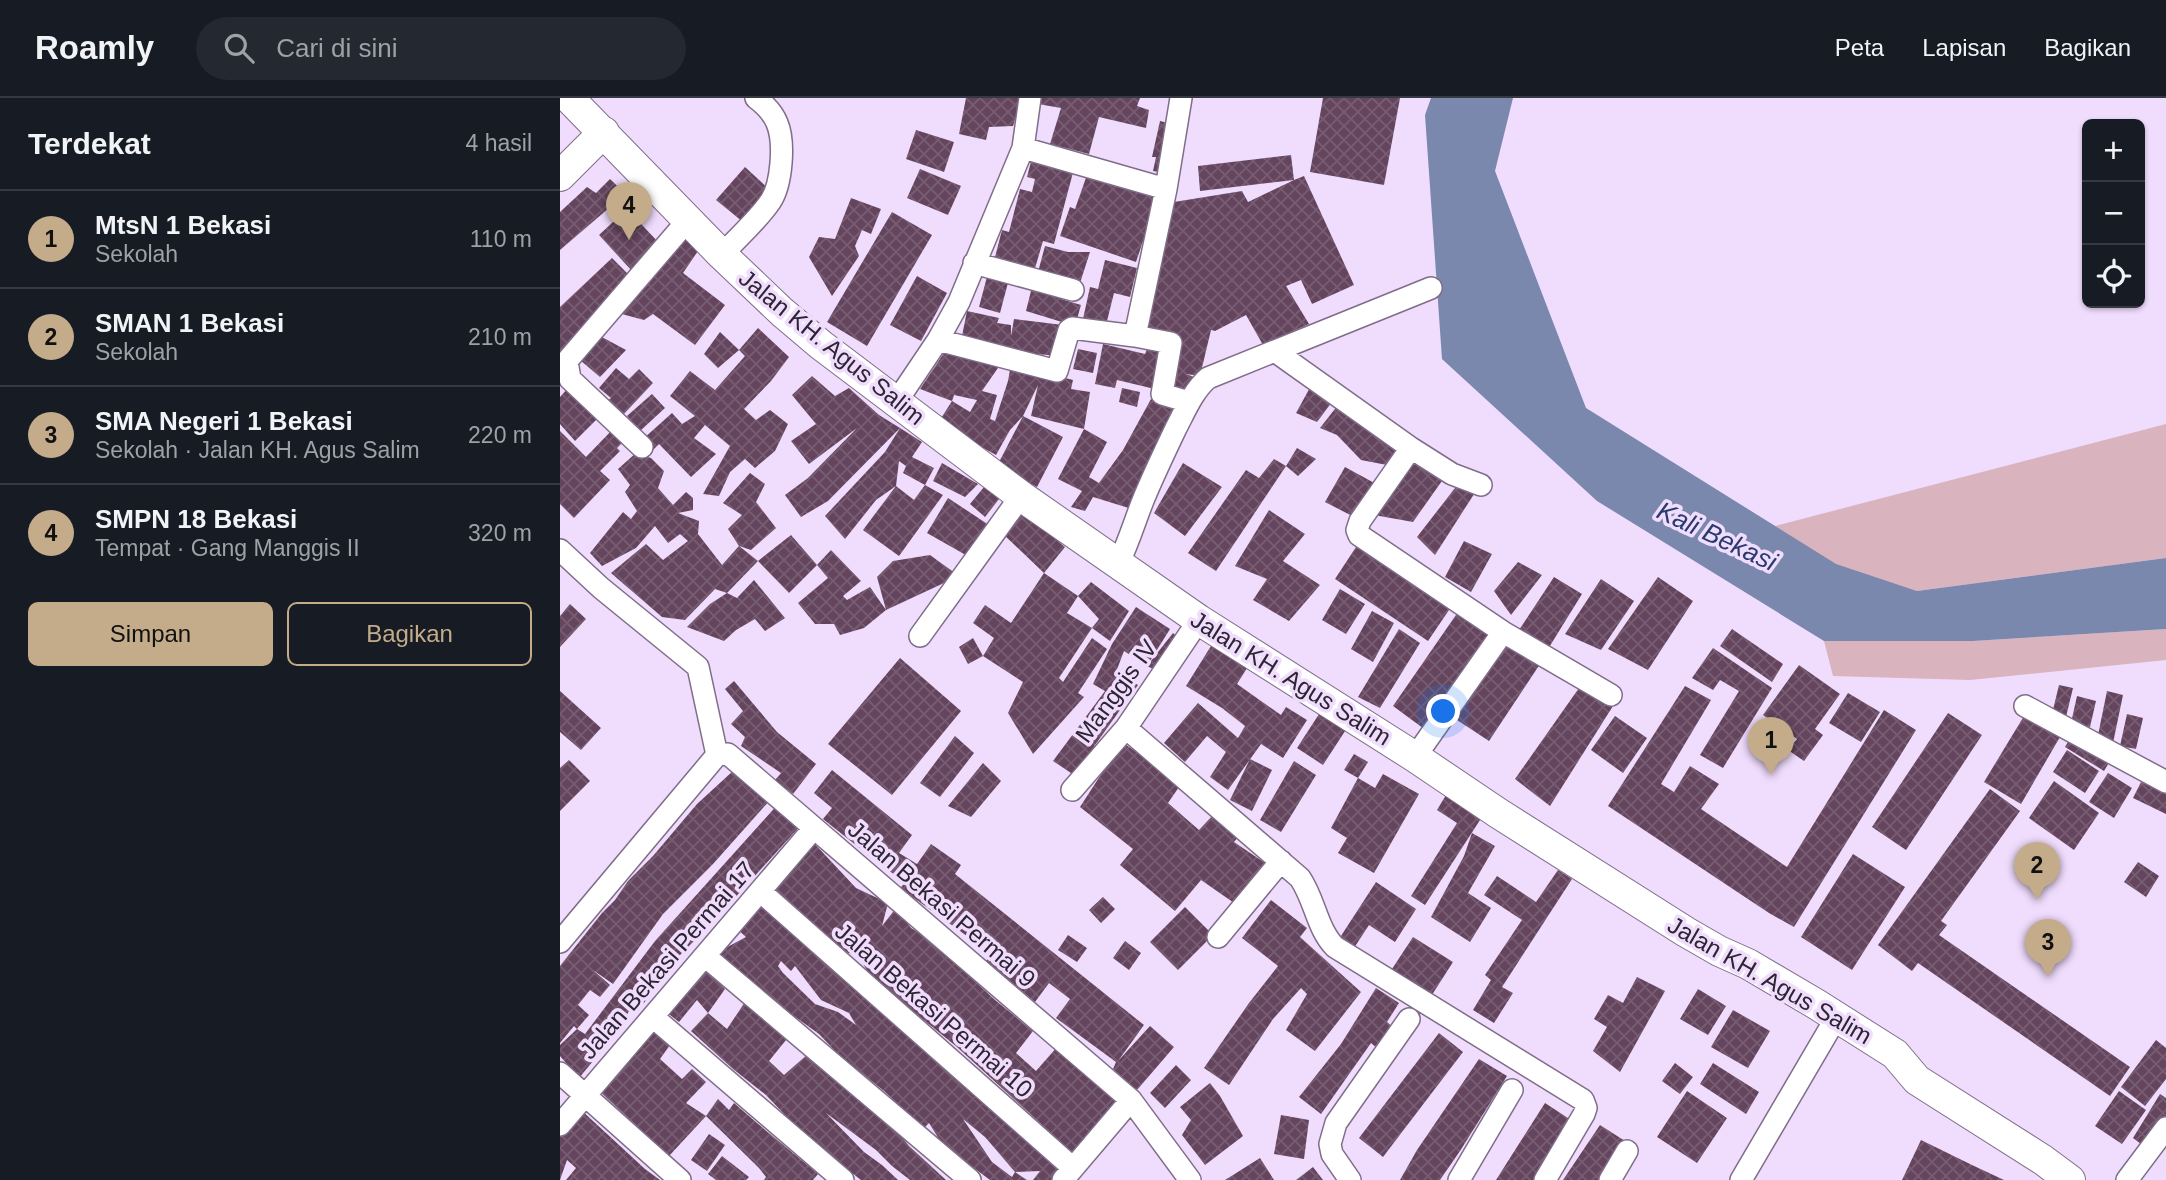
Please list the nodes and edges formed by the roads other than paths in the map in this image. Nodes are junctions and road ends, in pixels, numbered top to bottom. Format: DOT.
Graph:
graph roads {
  1 [pos="569,98"];
  2 [pos="756,98"];
  3 [pos="1031,98"];
  4 [pos="1181,98"];
  5 [pos="604,132"];
  6 [pos="1023,148"];
  7 [pos="560,176"];
  8 [pos="1166,189"];
  9 [pos="688,220"];
  10 [pos="722,255"];
  11 [pos="974,263"];
  12 [pos="1431,288"];
  13 [pos="1073,290"];
  14 [pos="1135,336"];
  15 [pos="939,340"];
  16 [pos="1276,352"];
  17 [pos="894,401"];
  18 [pos="1189,402"];
  19 [pos="642,447"];
  20 [pos="1411,448"];
  21 [pos="1481,485"];
  22 [pos="1021,496"];
  23 [pos="560,550"];
  24 [pos="1118,564"];
  25 [pos="1199,620"];
  26 [pos="1503,632"];
  27 [pos="920,636"];
  28 [pos="1611,695"];
  29 [pos="2025,706"];
  30 [pos="1126,728"];
  31 [pos="718,755"];
  32 [pos="1415,757"];
  33 [pos="2166,782"];
  34 [pos="1072,790"];
  35 [pos="814,828"];
  36 [pos="1281,862"];
  37 [pos="760,891"];
  38 [pos="1218,937"];
  39 [pos="560,942"];
  40 [pos="705,956"];
  41 [pos="653,1017"];
  42 [pos="1836,1018"];
  43 [pos="1409,1019"];
  44 [pos="560,1073"];
  45 [pos="1512,1090"];
  46 [pos="584,1097"];
  47 [pos="1131,1100"];
  48 [pos="560,1125"];
  49 [pos="2166,1128"];
  50 [pos="1627,1151"];
  51 [pos="1068,1174"];
  52 [pos="680,1180"];
  53 [pos="843,1180"];
  54 [pos="970,1180"];
  55 [pos="1190,1180"];
  56 [pos="1350,1180"];
  57 [pos="1459,1180"];
  58 [pos="1545,1180"];
  59 [pos="1609,1180"];
  60 [pos="1741,1180"];
  61 [pos="2070,1180"];
  62 [pos="2127,1180"];
  1 -- 5 [label="street, Jalan KH. Agus Salim"];
  2 -- 10 [label="street"];
  3 -- 6 [label="street"];
  4 -- 8 [label="street"];
  5 -- 7 [label="street"];
  5 -- 9 [label="street, Jalan KH. Agus Salim"];
  6 -- 8 [label="street"];
  6 -- 11 [label="street"];
  8 -- 14 [label="street"];
  9 -- 10 [label="street, Jalan KH. Agus Salim"];
  9 -- 19 [label="street"];
  10 -- 17 [label="street, Jalan KH. Agus Salim"];
  11 -- 13 [label="street"];
  11 -- 15 [label="street"];
  12 -- 16 [label="street"];
  14 -- 15 [label="street"];
  14 -- 18 [label="street"];
  15 -- 17 [label="street"];
  16 -- 18 [label="street"];
  16 -- 20 [label="street"];
  17 -- 22 [label="street, Jalan KH. Agus Salim"];
  18 -- 24 [label="street"];
  20 -- 21 [label="street"];
  20 -- 26 [label="street"];
  22 -- 24 [label="street, Jalan KH. Agus Salim"];
  22 -- 27 [label="street"];
  23 -- 31 [label="street"];
  24 -- 25 [label="street, Jalan KH. Agus Salim"];
  25 -- 30 [label="street, Manggis IV"];
  25 -- 32 [label="street, Jalan KH. Agus Salim"];
  26 -- 28 [label="street"];
  26 -- 32 [label="street"];
  29 -- 33 [label="street"];
  30 -- 34 [label="street, Manggis IV"];
  30 -- 36 [label="street"];
  31 -- 35 [label="street, Jalan Bekasi Permai 9"];
  31 -- 39 [label="street"];
  32 -- 42 [label="street, Jalan KH. Agus Salim"];
  35 -- 37 [label="street, Jalan Bekasi Permai 17"];
  35 -- 47 [label="street, Jalan Bekasi Permai 9"];
  36 -- 38 [label="street"];
  36 -- 58 [label="street"];
  37 -- 40 [label="street, Jalan Bekasi Permai 17"];
  37 -- 51 [label="street, Jalan Bekasi Permai 10"];
  40 -- 41 [label="street, Jalan Bekasi Permai 17"];
  40 -- 54 [label="street"];
  41 -- 46 [label="street, Jalan Bekasi Permai 17"];
  41 -- 53 [label="street"];
  42 -- 60 [label="street"];
  42 -- 61 [label="street, Jalan KH. Agus Salim"];
  43 -- 56 [label="street"];
  44 -- 46 [label="street"];
  45 -- 57 [label="street"];
  46 -- 48 [label="street, Jalan Bekasi Permai 17"];
  46 -- 52 [label="street"];
  47 -- 51 [label="street"];
  47 -- 55 [label="street, Jalan Bekasi Permai 9"];
  49 -- 62 [label="street"];
  50 -- 59 [label="street"];
}
